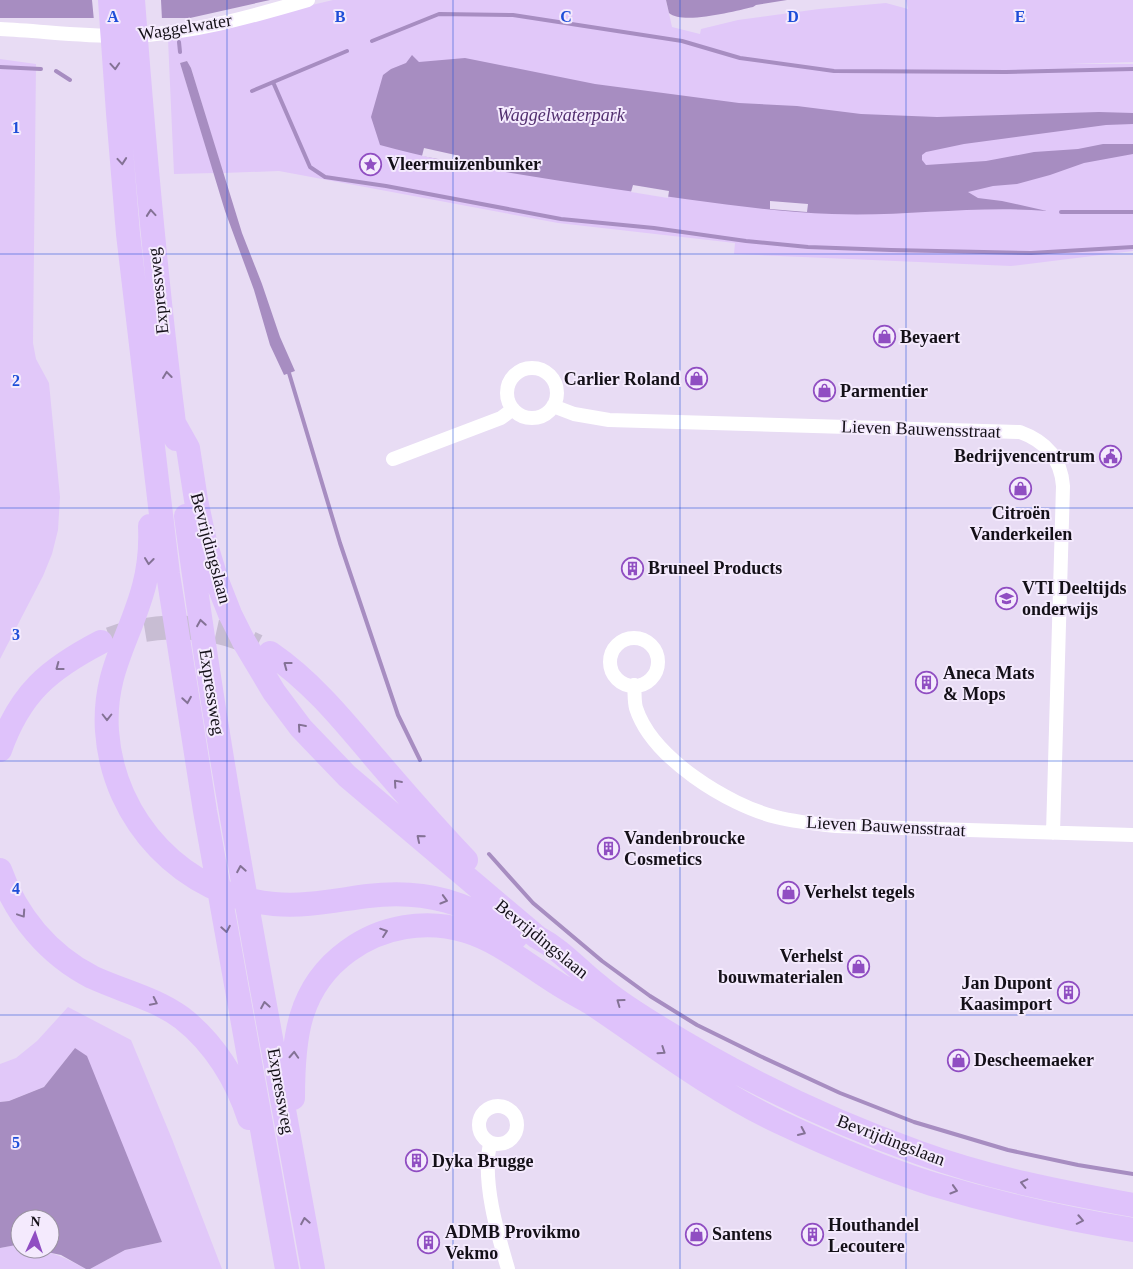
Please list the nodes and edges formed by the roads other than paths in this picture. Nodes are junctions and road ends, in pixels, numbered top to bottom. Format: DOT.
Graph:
graph roads {
  1 [pos="110,0"];
  2 [pos="133,0"];
  3 [pos="308,0"];
  4 [pos="0,29"];
  5 [pos="553,406"];
  6 [pos="513,409"];
  7 [pos="174,423"];
  8 [pos="154,453"];
  9 [pos="393,458"];
  10 [pos="101,642"];
  11 [pos="270,652"];
  12 [pos="634,685"];
  13 [pos="0,750"];
  14 [pos="1053,833"];
  15 [pos="1133,836"];
  16 [pos="0,870"];
  17 [pos="556,947"];
  18 [pos="588,1002"];
  19 [pos="490,1143"];
  20 [pos="293,1156"];
  21 [pos="271,1179"];
  22 [pos="1133,1193"];
  23 [pos="1071,1194"];
  24 [pos="1133,1205"];
  25 [pos="1133,1230"];
  26 [pos="288,1269"];
  27 [pos="313,1269"];
  28 [pos="508,1269"];
  1 -- 8 [label="highway, Expressweg, one-way"];
  7 -- 2 [label="highway, Expressweg, one-way"];
  3 -- 4 [label="street, Waggelwater"];
  5 -- 6 [label="street"];
  5 -- 6 [label="street"];
  5 -- 14 [label="street, Lieven Bauwensstraat"];
  6 -- 9 [label="street"];
  17 -- 7 [label="highway, Bevrijdingslaan, one-way"];
  20 -- 7 [label="highway, Expressweg, one-way"];
  8 -- 18 [label="highway, one-way"];
  8 -- 21 [label="highway, Expressweg, one-way"];
  10 -- 13 [label="highway, one-way"];
  17 -- 11 [label="highway, one-way"];
  12 -- 14 [label="street, Lieven Bauwensstraat"];
  14 -- 15 [label="street, Lieven Bauwensstraat"];
  16 -- 21 [label="highway, one-way"];
  23 -- 17 [label="highway, Bevrijdingslaan, one-way"];
  20 -- 18 [label="highway, one-way"];
  18 -- 25 [label="highway, Bevrijdingslaan, one-way"];
  19 -- 28 [label="street"];
  27 -- 20 [label="highway, Expressweg, one-way"];
  21 -- 26 [label="highway, Expressweg"];
  22 -- 23 [label="highway"];
  23 -- 24 [label="highway, Bevrijdingslaan"];
}
